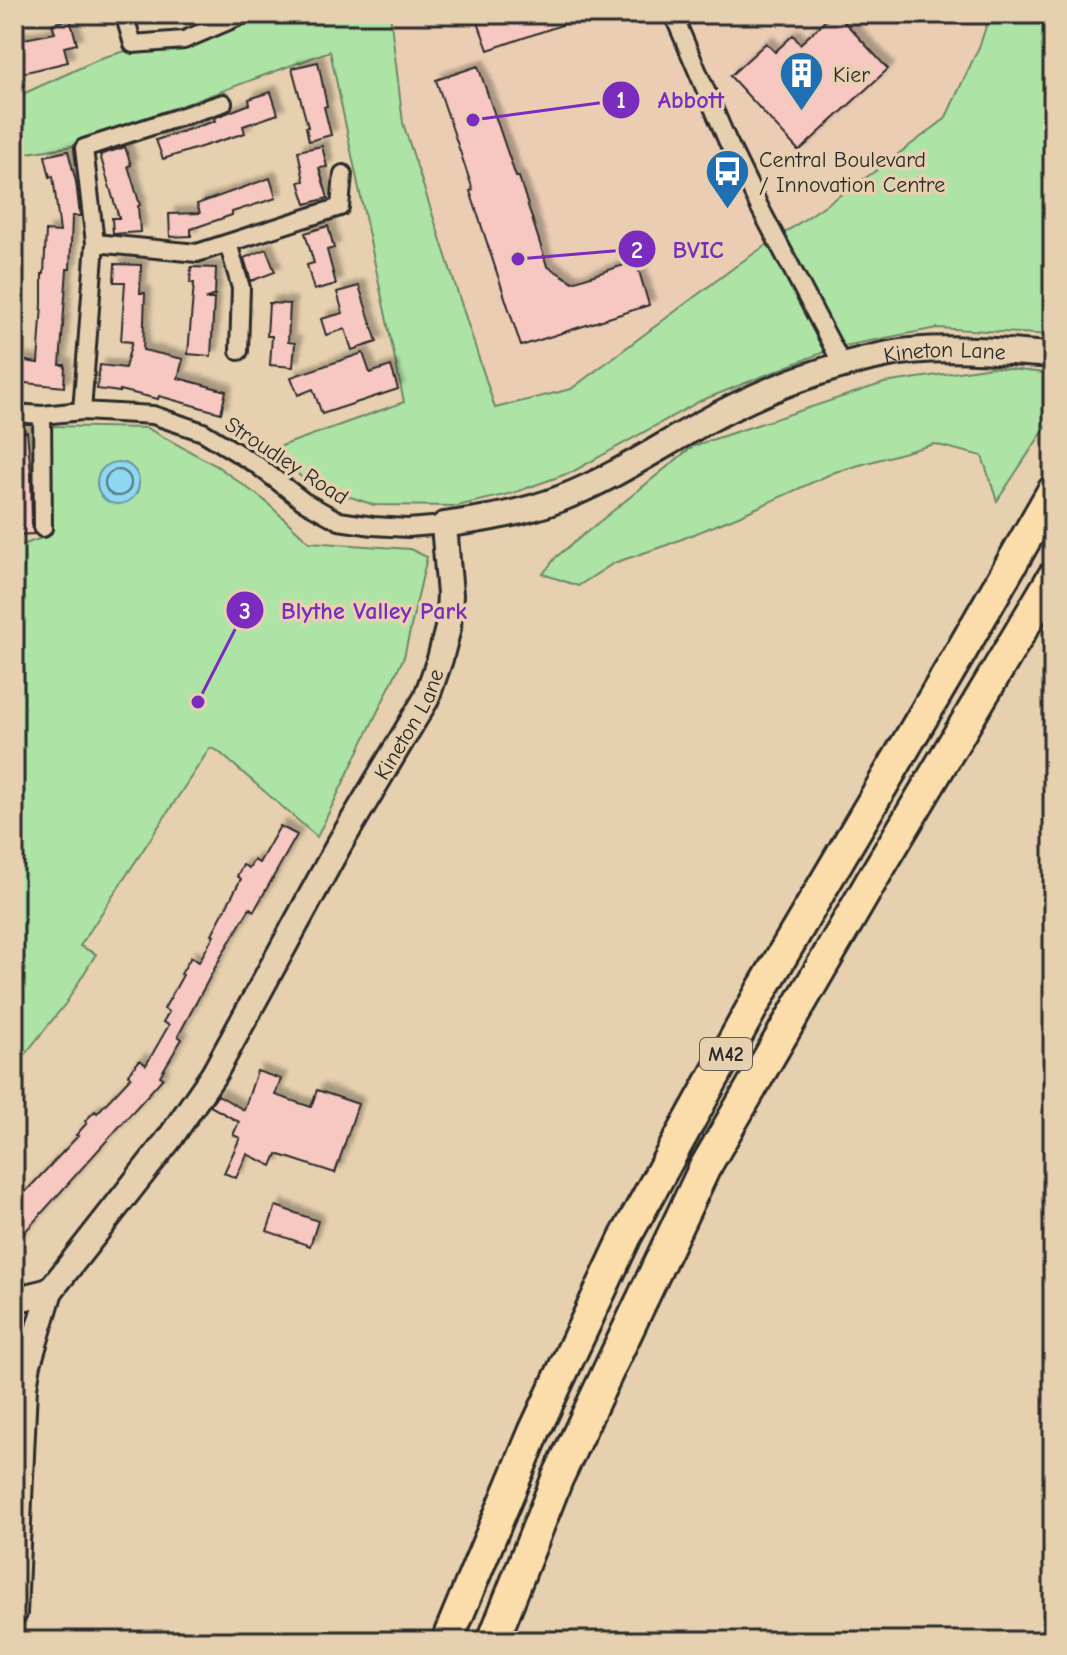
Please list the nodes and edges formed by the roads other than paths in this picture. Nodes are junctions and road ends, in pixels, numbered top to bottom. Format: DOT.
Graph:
graph roads {
  1 [pos="124,14"];
  2 [pos="245,14"];
  3 [pos="673,14"];
  4 [pos="223,103"];
  5 [pos="343,174"];
  6 [pos="95,243"];
  7 [pos="228,243"];
  8 [pos="239,351"];
  9 [pos="1053,355"];
  10 [pos="843,366"];
  11 [pos="82,411"];
  12 [pos="14,413"];
  13 [pos="42,415"];
  14 [pos="1053,491"];
  15 [pos="444,525"];
  16 [pos="43,528"];
  17 [pos="1053,577"];
  18 [pos="50,1291"];
  19 [pos="14,1300"];
  20 [pos="14,1613"];
  21 [pos="447,1641"];
  22 [pos="493,1641"];
  1 -- 2 [label="street"];
  3 -- 10 [label="street"];
  4 -- 6 [label="street"];
  5 -- 7 [label="street"];
  6 -- 7 [label="street"];
  6 -- 11 [label="street"];
  7 -- 8 [label="street"];
  9 -- 10 [label="street, Kineton Lane"];
  10 -- 15 [label="street, Kineton Lane"];
  11 -- 13 [label="street, Stroudley Road"];
  11 -- 15 [label="street, Stroudley Road"];
  12 -- 13 [label="street, Stroudley Road"];
  13 -- 16 [label="street"];
  14 -- 21 [label="highway, M42"];
  15 -- 18 [label="street, Kineton Lane"];
  17 -- 22 [label="highway, M42"];
  18 -- 19 [label="street"];
  18 -- 20 [label="street"];
}
